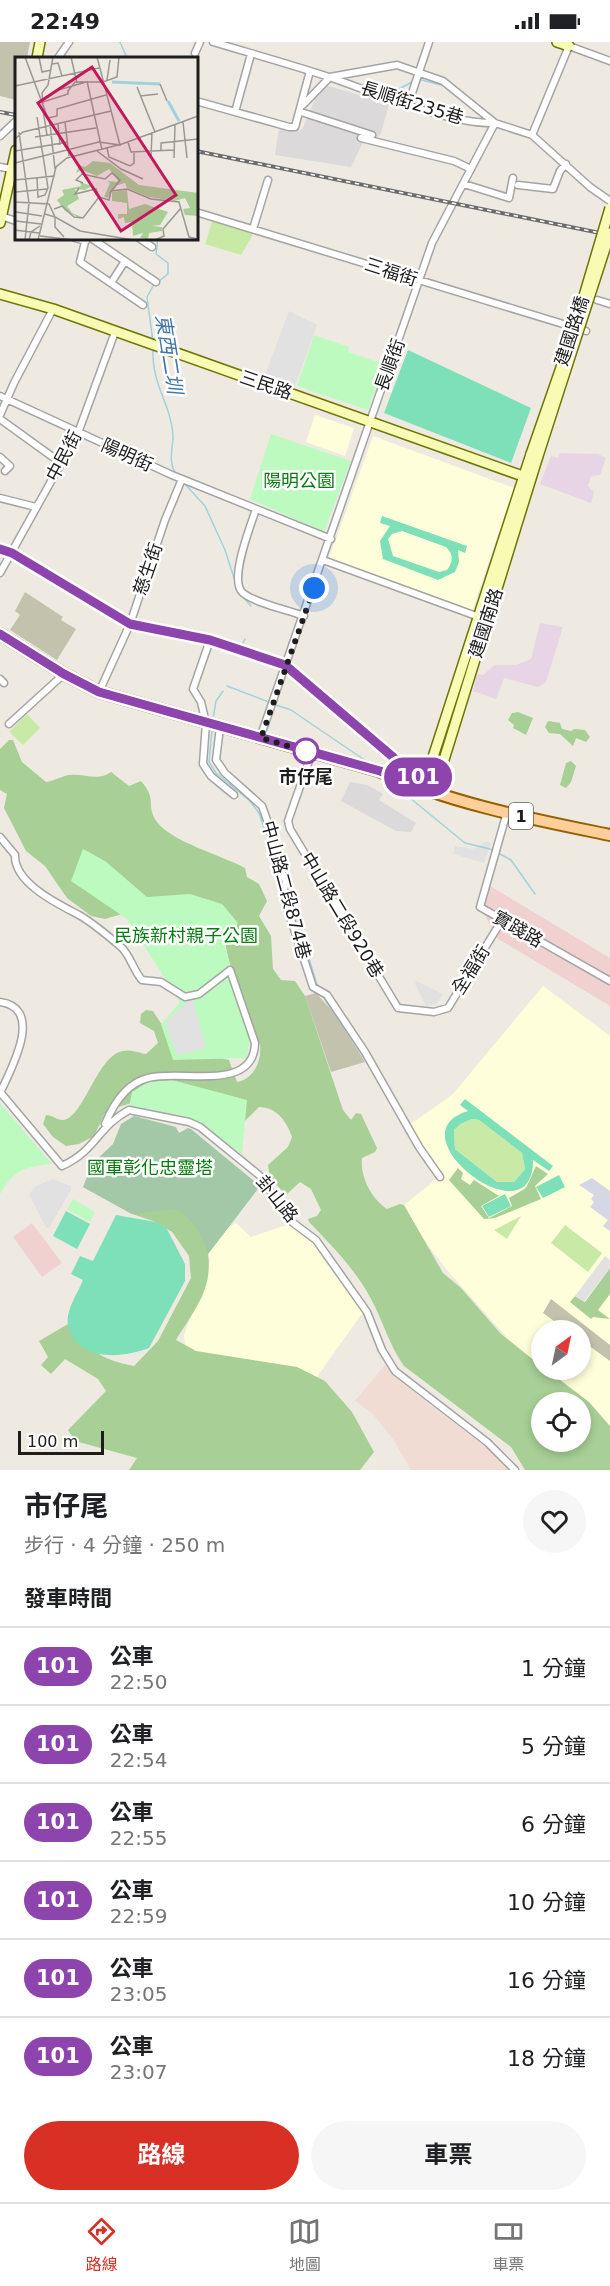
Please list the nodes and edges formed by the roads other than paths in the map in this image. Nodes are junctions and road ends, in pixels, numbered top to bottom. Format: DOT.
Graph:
graph roads {
  1 [pos="40,42"];
  2 [pos="69,42"];
  3 [pos="200,42"];
  4 [pos="213,42"];
  5 [pos="429,42"];
  6 [pos="557,42"];
  7 [pos="569,46"];
  8 [pos="195,53"];
  9 [pos="251,54"];
  10 [pos="37,57"];
  11 [pos="59,57"];
  12 [pos="610,61"];
  13 [pos="310,71"];
  14 [pos="330,77"];
  15 [pos="417,77"];
  16 [pos="198,102"];
  17 [pos="408,105"];
  18 [pos="302,108"];
  19 [pos="235,112"];
  20 [pos="15,122"];
  21 [pos="495,123"];
  22 [pos="372,135"];
  23 [pos="532,135"];
  24 [pos="0,136"];
  25 [pos="361,138"];
  26 [pos="15,155"];
  27 [pos="566,164"];
  28 [pos="0,166"];
  29 [pos="12,169"];
  30 [pos="471,169"];
  31 [pos="513,178"];
  32 [pos="13,179"];
  33 [pos="268,180"];
  34 [pos="464,184"];
  35 [pos="518,185"];
  36 [pos="608,199"];
  37 [pos="610,208"];
  38 [pos="198,213"];
  39 [pos="1,220"];
  40 [pos="253,229"];
  41 [pos="610,233"];
  42 [pos="88,240"];
  43 [pos="142,240"];
  44 [pos="152,247"];
  45 [pos="125,261"];
  46 [pos="419,281"];
  47 [pos="156,282"];
  48 [pos="111,283"];
  49 [pos="0,294"];
  50 [pos="597,300"];
  51 [pos="610,304"];
  52 [pos="143,305"];
  53 [pos="53,309"];
  54 [pos="115,332"];
  55 [pos="586,332"];
  56 [pos="3,398"];
  57 [pos="0,417"];
  58 [pos="370,423"];
  59 [pos="78,433"];
  60 [pos="535,455"];
  61 [pos="0,457"];
  62 [pos="61,463"];
  63 [pos="6,471"];
  64 [pos="528,478"];
  65 [pos="182,479"];
  66 [pos="0,498"];
  67 [pos="36,507"];
  68 [pos="256,509"];
  69 [pos="331,539"];
  70 [pos="0,549"];
  71 [pos="12,553"];
  72 [pos="323,561"];
  73 [pos="0,573"];
  74 [pos="304,616"];
  75 [pos="479,617"];
  76 [pos="130,624"];
  77 [pos="0,634"];
  78 [pos="210,640"];
  79 [pos="285,665"];
  80 [pos="64,674"];
  81 [pos="99,692"];
  82 [pos="9,724"];
  83 [pos="213,725"];
  84 [pos="261,738"];
  85 [pos="203,751"];
  86 [pos="216,753"];
  87 [pos="312,753"];
  88 [pos="427,788"];
  89 [pos="234,795"];
  90 [pos="507,812"];
  91 [pos="610,835"];
  92 [pos="0,837"];
  93 [pos="502,920"];
  94 [pos="610,981"];
  95 [pos="0,1002"];
  96 [pos="434,1012"];
  97 [pos="1,1092"];
  98 [pos="103,1127"];
  99 [pos="440,1177"];
  100 [pos="515,1470"];
  1 -- 10 [label="street"];
  2 -- 11 [label="street"];
  3 -- 8 [label="street"];
  4 -- 9 [label="street, 長順街235巷"];
  5 -- 15 [label="street"];
  6 -- 7 [label="street"];
  7 -- 12 [label="street"];
  7 -- 23 [label="street"];
  9 -- 13 [label="street, 長順街235巷"];
  9 -- 19 [label="street"];
  13 -- 14 [label="street, 長順街235巷"];
  13 -- 18 [label="street"];
  14 -- 15 [label="street"];
  14 -- 17 [label="street, 長順街235巷"];
  14 -- 18 [label="street"];
  15 -- 17 [label="street"];
  15 -- 21 [label="street"];
  16 -- 19 [label="street"];
  17 -- 21 [label="street, 長順街235巷"];
  18 -- 19 [label="street"];
  18 -- 22 [label="street"];
  20 -- 24 [label="street"];
  21 -- 23 [label="street"];
  21 -- 30 [label="street, 長順街"];
  23 -- 27 [label="street"];
  25 -- 30 [label="street"];
  26 -- 29 [label="street"];
  27 -- 35 [label="street"];
  27 -- 36 [label="street"];
  28 -- 29 [label="street"];
  29 -- 32 [label="street"];
  30 -- 34 [label="street, 長順街"];
  31 -- 34 [label="street"];
  32 -- 39 [label="street"];
  33 -- 40 [label="street"];
  34 -- 46 [label="street, 長順街"];
  37 -- 60 [label="street, 建國路橋, bridge"];
  38 -- 40 [label="street, 三福街"];
  40 -- 46 [label="street, 三福街"];
  41 -- 60 [label="street, 建國路橋, bridge"];
  42 -- 45 [label="street"];
  42 -- 48 [label="street"];
  43 -- 44 [label="street"];
  45 -- 47 [label="street"];
  45 -- 48 [label="street"];
  46 -- 55 [label="street, 三福街"];
  46 -- 58 [label="street, 長順街"];
  48 -- 52 [label="street"];
  49 -- 53 [label="street, 三民路"];
  50 -- 51 [label="street"];
  53 -- 54 [label="street, 三民路"];
  53 -- 56 [label="street"];
  54 -- 58 [label="street, 三民路"];
  54 -- 59 [label="street, 中民街"];
  56 -- 57 [label="street"];
  56 -- 59 [label="street, 陽明街"];
  57 -- 62 [label="street"];
  58 -- 64 [label="street, 三民路"];
  58 -- 69 [label="street, 長順街"];
  59 -- 62 [label="street, 中民街"];
  59 -- 65 [label="street, 陽明街"];
  60 -- 64 [label="street, 建國南路"];
  61 -- 63 [label="street"];
  62 -- 67 [label="street, 中民街"];
  64 -- 75 [label="street, 建國南路"];
  64 -- 88 [label="street, 建國南路"];
  65 -- 68 [label="street, 陽明街"];
  65 -- 76 [label="street, 慈生街"];
  66 -- 67 [label="street"];
  67 -- 71 [label="street, 中民街"];
  68 -- 69 [label="street, 陽明街"];
  68 -- 74 [label="street"];
  69 -- 72 [label="street, 長順街"];
  70 -- 71 [label="street"];
  71 -- 73 [label="street, 中民街"];
  71 -- 76 [label="street"];
  72 -- 74 [label="street, 長順街"];
  72 -- 75 [label="street"];
  74 -- 79 [label="street, 長順街"];
  75 -- 88 [label="street, 建國南路"];
  76 -- 78 [label="street"];
  76 -- 81 [label="street, 慈生街"];
  77 -- 80 [label="main road, 1"];
  78 -- 79 [label="street"];
  78 -- 83 [label="street"];
  79 -- 84 [label="street, 長順街"];
  79 -- 88 [label="street"];
  80 -- 81 [label="main road, 1"];
  80 -- 82 [label="street"];
  81 -- 83 [label="main road, 1"];
  83 -- 84 [label="main road, 1"];
  83 -- 85 [label="street"];
  83 -- 86 [label="street"];
  84 -- 87 [label="main road, 1"];
  85 -- 86 [label="street"];
  85 -- 89 [label="street"];
  86 -- 99 [label="street, 中山路二段874巷"];
  87 -- 88 [label="main road, 1"];
  87 -- 96 [label="street, 中山路二段920巷"];
  88 -- 90 [label="main road, 1"];
  90 -- 91 [label="main road, 1"];
  90 -- 93 [label="street, 實踐路"];
  92 -- 98 [label="street"];
  93 -- 94 [label="street, 實踐路"];
  93 -- 96 [label="street, 全福街"];
  95 -- 97 [label="street"];
  97 -- 98 [label="street, 卦山路"];
  98 -- 100 [label="street, 卦山路"];
}
